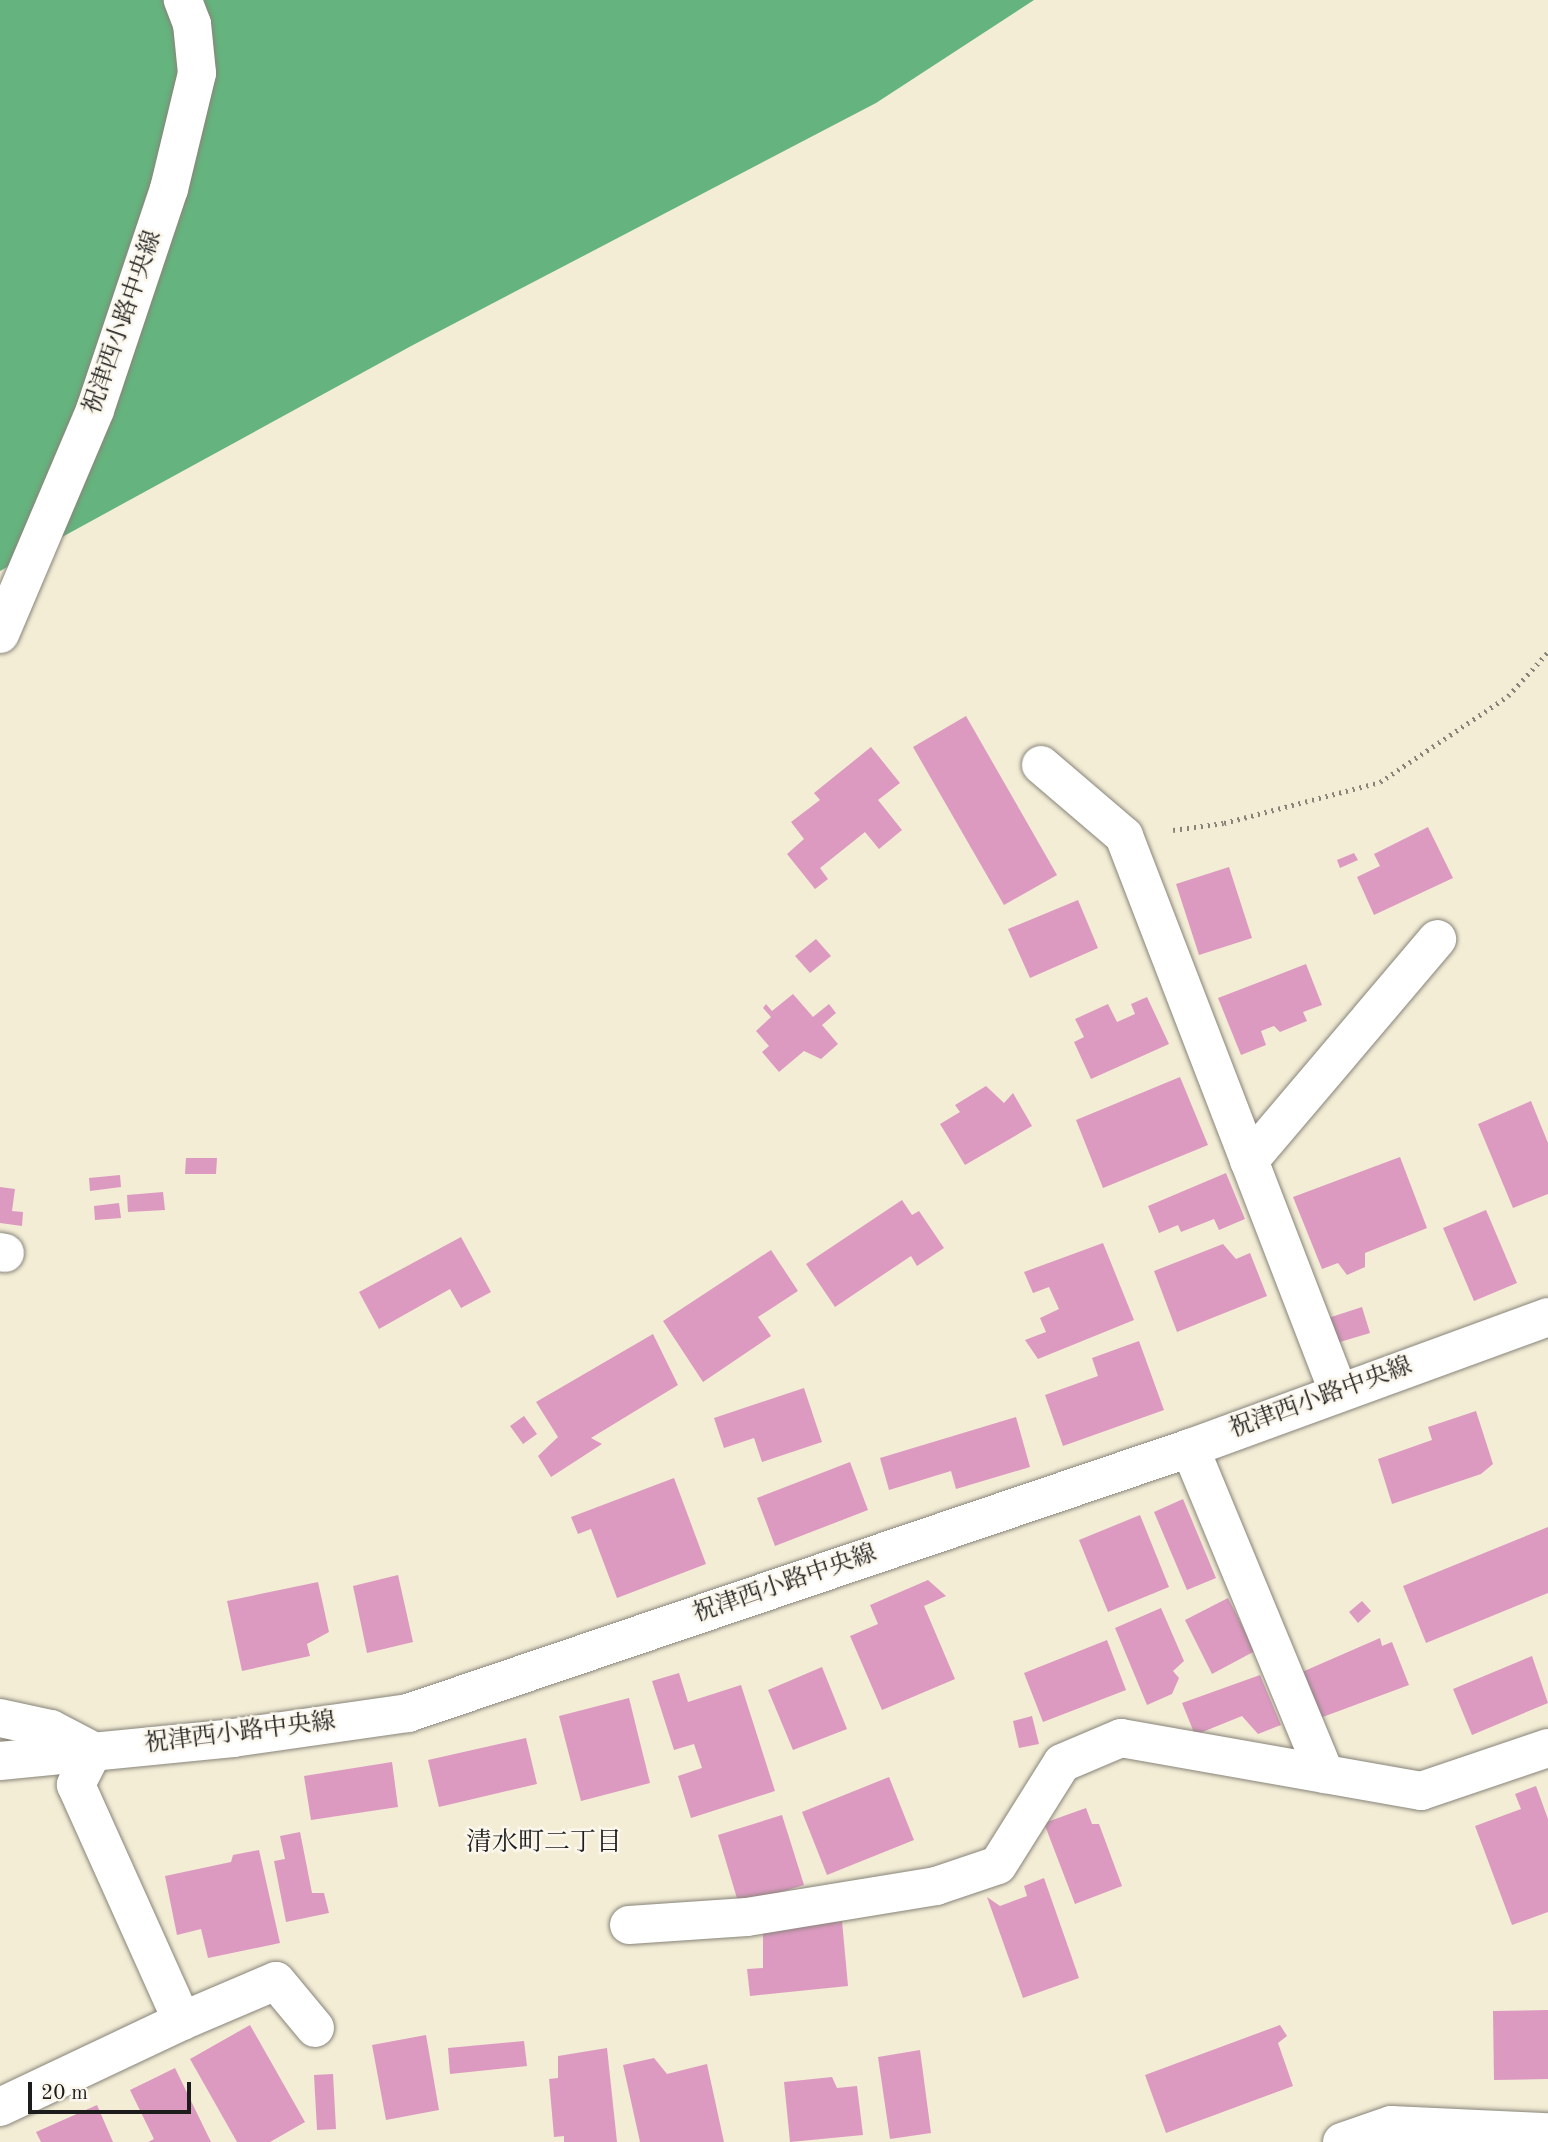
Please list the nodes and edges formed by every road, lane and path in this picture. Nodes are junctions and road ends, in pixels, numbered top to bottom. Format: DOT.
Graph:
graph roads {
  1 [pos="183,0"];
  2 [pos="0,634"];
  3 [pos="1548,652"];
  4 [pos="1041,765"];
  5 [pos="1124,836"];
  6 [pos="1437,939"];
  7 [pos="1249,1161"];
  8 [pos="1548,1317"];
  9 [pos="1338,1391"];
  10 [pos="1190,1448"];
  11 [pos="0,1718"];
  12 [pos="1548,1748"];
  13 [pos="93,1751"];
  14 [pos="0,1761"];
  15 [pos="1325,1774"];
  16 [pos="629,1925"];
  17 [pos="182,2021"];
  18 [pos="315,2028"];
  19 [pos="0,2107"];
  20 [pos="1548,2132"];
  21 [pos="1342,2142"];
  1 -- 2 [label="street, 祝津西小路中央線"];
  3 -- 5 [label="path"];
  4 -- 5 [label="street"];
  5 -- 7 [label="street"];
  6 -- 7 [label="street"];
  7 -- 9 [label="street"];
  8 -- 9 [label="street, 祝津西小路中央線"];
  9 -- 10 [label="street, 祝津西小路中央線"];
  10 -- 13 [label="street, 祝津西小路中央線"];
  10 -- 15 [label="street"];
  11 -- 13 [label="street"];
  12 -- 15 [label="street"];
  13 -- 14 [label="street, 祝津西小路中央線"];
  13 -- 17 [label="street"];
  15 -- 16 [label="street"];
  17 -- 18 [label="street"];
  17 -- 19 [label="street"];
  20 -- 21 [label="street"];
}
